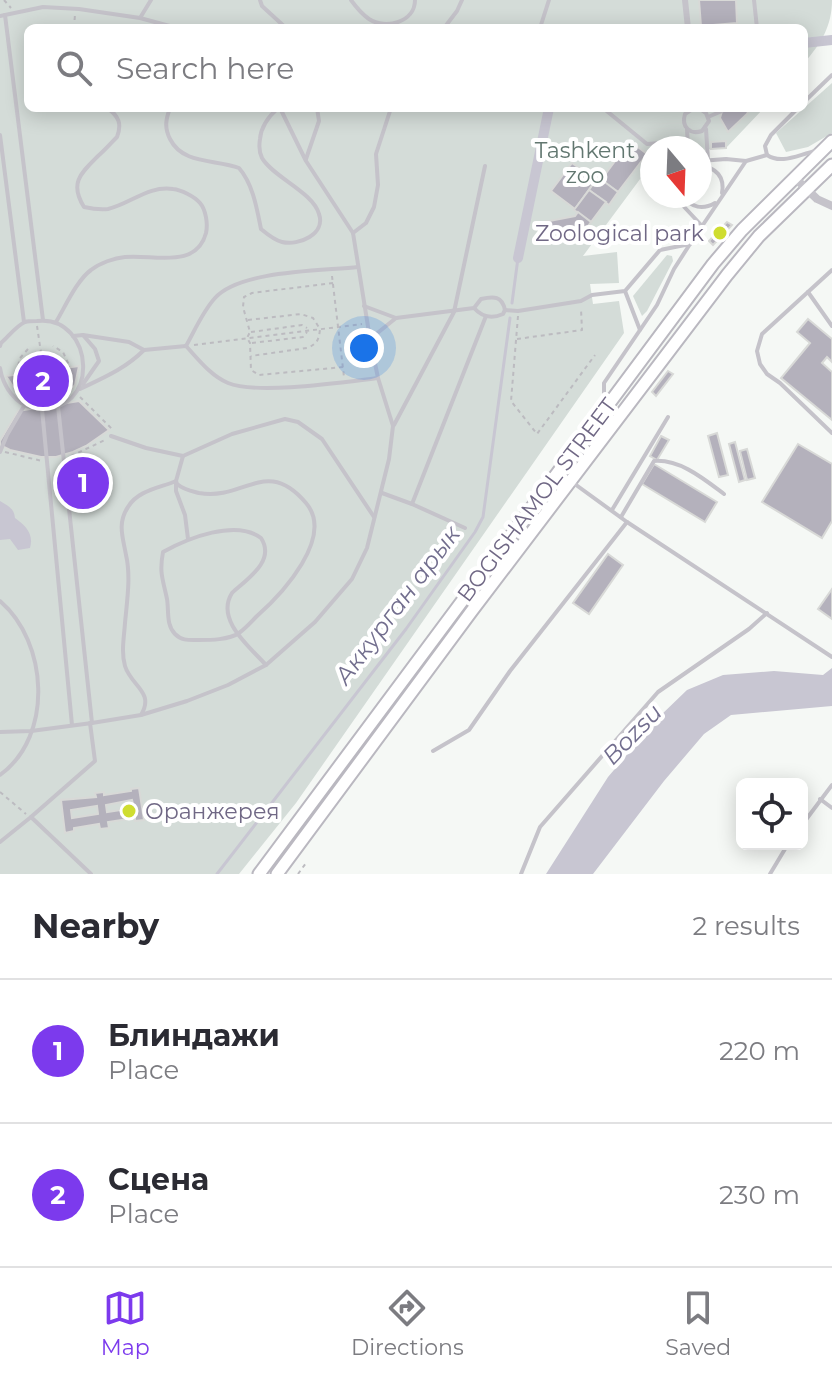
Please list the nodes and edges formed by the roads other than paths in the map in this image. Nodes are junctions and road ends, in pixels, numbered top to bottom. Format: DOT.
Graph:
graph roads {
  1 [pos="151,0"];
  2 [pos="260,0"];
  3 [pos="351,0"];
  4 [pos="415,0"];
  5 [pos="462,0"];
  6 [pos="549,0"];
  7 [pos="685,0"];
  8 [pos="754,0"];
  9 [pos="2,16"];
  10 [pos="140,18"];
  11 [pos="162,24"];
  12 [pos="282,24"];
  13 [pos="447,24"];
  14 [pos="541,24"];
  15 [pos="688,24"];
  16 [pos="757,24"];
  17 [pos="832,75"];
  18 [pos="808,98"];
  19 [pos="113,112"];
  20 [pos="168,112"];
  21 [pos="274,112"];
  22 [pos="281,112"];
  23 [pos="318,112"];
  24 [pos="390,112"];
  25 [pos="608,112"];
  26 [pos="687,112"];
  27 [pos="704,112"];
  28 [pos="720,112"];
  29 [pos="794,112"];
  30 [pos="708,117"];
  31 [pos="687,129"];
  32 [pos="706,129"];
  33 [pos="0,135"];
  34 [pos="687,136"];
  35 [pos="706,136"];
  36 [pos="640,138"];
  37 [pos="832,141"];
  38 [pos="822,151"];
  39 [pos="767,155"];
  40 [pos="712,160"];
  41 [pos="306,161"];
  42 [pos="746,161"];
  43 [pos="832,165"];
  44 [pos="485,166"];
  45 [pos="712,170"];
  46 [pos="795,178"];
  47 [pos="806,189"];
  48 [pos="720,199"];
  49 [pos="712,205"];
  50 [pos="832,206"];
  51 [pos="685,208"];
  52 [pos="702,226"];
  53 [pos="353,233"];
  54 [pos="690,244"];
  55 [pos="358,267"];
  56 [pos="832,270"];
  57 [pos="625,291"];
  58 [pos="808,291"];
  59 [pos="364,306"];
  60 [pos="474,308"];
  61 [pos="505,310"];
  62 [pos="454,312"];
  63 [pos="486,316"];
  64 [pos="396,318"];
  65 [pos="43,320"];
  66 [pos="24,322"];
  67 [pos="56,322"];
  68 [pos="832,326"];
  69 [pos="640,330"];
  70 [pos="83,335"];
  71 [pos="73,336"];
  72 [pos="370,339"];
  73 [pos="0,344"];
  74 [pos="186,346"];
  75 [pos="144,350"];
  76 [pos="0,368"];
  77 [pos="378,378"];
  78 [pos="3,387"];
  79 [pos="78,391"];
  80 [pos="24,406"];
  81 [pos="58,406"];
  82 [pos="42,409"];
  83 [pos="604,411"];
  84 [pos="668,417"];
  85 [pos="393,426"];
  86 [pos="832,433"];
  87 [pos="111,436"];
  88 [pos="0,452"];
  89 [pos="183,456"];
  90 [pos="176,481"];
  91 [pos="570,481"];
  92 [pos="382,493"];
  93 [pos="724,494"];
  94 [pos="412,504"];
  95 [pos="612,510"];
  96 [pos="374,517"];
  97 [pos="621,517"];
  98 [pos="627,522"];
  99 [pos="465,528"];
  100 [pos="188,539"];
  101 [pos="0,601"];
  102 [pos="460,604"];
  103 [pos="471,612"];
  104 [pos="767,613"];
  105 [pos="238,634"];
  106 [pos="832,657"];
  107 [pos="266,665"];
  108 [pos="141,715"];
  109 [pos="91,723"];
  110 [pos="72,726"];
  111 [pos="31,731"];
  112 [pos="0,732"];
  113 [pos="433,751"];
  114 [pos="0,775"];
  115 [pos="328,782"];
  116 [pos="832,785"];
  117 [pos="340,791"];
  118 [pos="820,799"];
  119 [pos="832,808"];
  120 [pos="808,816"];
  121 [pos="31,817"];
  122 [pos="0,842"];
  123 [pos="784,850"];
  124 [pos="91,874"];
  125 [pos="259,874"];
  126 [pos="277,874"];
  127 [pos="521,874"];
  128 [pos="770,874"];
  1 -- 10 [label="lane"];
  2 -- 12 [label="lane"];
  3 -- 4 [label="lane"];
  5 -- 13 [label="lane"];
  6 -- 14 [label="lane"];
  7 -- 15 [label="street"];
  8 -- 16 [label="lane"];
  9 -- 10 [label="lane"];
  9 -- 65 [label="lane"];
  10 -- 11 [label="lane"];
  17 -- 18 [label="lane"];
  19 -- 67 [label="lane"];
  20 -- 21 [label="lane"];
  22 -- 41 [label="lane"];
  23 -- 41 [label="lane"];
  24 -- 53 [label="lane"];
  25 -- 36 [label="lane"];
  26 -- 31 [label="lane"];
  27 -- 30 [label="lane"];
  28 -- 30 [label="lane"];
  29 -- 39 [label="lane"];
  30 -- 32 [label="lane"];
  31 -- 32 [label="lane"];
  31 -- 34 [label="lane"];
  32 -- 35 [label="lane"];
  33 -- 66 [label="lane"];
  37 -- 38 [label="main road, BOGISHAMOL STREET"];
  38 -- 39 [label="lane"];
  38 -- 46 [label="main road, BOGISHAMOL STREET"];
  39 -- 42 [label="lane"];
  40 -- 42 [label="lane"];
  41 -- 53 [label="lane"];
  42 -- 48 [label="lane"];
  43 -- 47 [label="main road, BOGISHAMOL STREET"];
  44 -- 62 [label="lane"];
  45 -- 48 [label="lane"];
  46 -- 47 [label="street"];
  46 -- 83 [label="main road, BOGISHAMOL STREET"];
  47 -- 50 [label="street"];
  47 -- 91 [label="main road, BOGISHAMOL STREET"];
  48 -- 49 [label="lane"];
  48 -- 52 [label="lane"];
  51 -- 52 [label="lane"];
  52 -- 54 [label="lane"];
  53 -- 55 [label="lane"];
  54 -- 57 [label="lane"];
  54 -- 69 [label="lane"];
  55 -- 59 [label="lane"];
  55 -- 74 [label="lane"];
  56 -- 58 [label="lane"];
  57 -- 61 [label="lane"];
  57 -- 69 [label="lane"];
  58 -- 68 [label="lane"];
  58 -- 86 [label="lane"];
  59 -- 64 [label="lane"];
  59 -- 72 [label="lane"];
  60 -- 61 [label="lane"];
  60 -- 62 [label="lane"];
  60 -- 63 [label="lane"];
  61 -- 63 [label="lane"];
  62 -- 64 [label="lane"];
  62 -- 85 [label="lane"];
  63 -- 94 [label="lane"];
  64 -- 72 [label="lane"];
  65 -- 66 [label="lane"];
  65 -- 67 [label="lane"];
  66 -- 73 [label="lane"];
  67 -- 71 [label="lane"];
  69 -- 83 [label="lane"];
  70 -- 71 [label="lane"];
  70 -- 75 [label="lane"];
  70 -- 79 [label="lane"];
  71 -- 79 [label="lane"];
  72 -- 77 [label="lane"];
  74 -- 75 [label="lane"];
  74 -- 77 [label="lane"];
  75 -- 79 [label="lane"];
  76 -- 78 [label="lane"];
  77 -- 85 [label="lane"];
  78 -- 80 [label="lane"];
  79 -- 81 [label="lane"];
  80 -- 82 [label="lane"];
  80 -- 88 [label="lane"];
  81 -- 82 [label="lane"];
  81 -- 109 [label="lane"];
  82 -- 110 [label="lane"];
  83 -- 102 [label="main road, BOGISHAMOL STREET"];
  84 -- 95 [label="lane"];
  85 -- 92 [label="lane"];
  87 -- 89 [label="lane"];
  89 -- 90 [label="lane"];
  89 -- 96 [label="lane"];
  90 -- 100 [label="lane"];
  90 -- 105 [label="lane"];
  90 -- 108 [label="lane"];
  91 -- 95 [label="lane"];
  91 -- 103 [label="main road, BOGISHAMOL STREET"];
  92 -- 94 [label="lane"];
  92 -- 96 [label="lane"];
  93 -- 97 [label="lane"];
  94 -- 99 [label="lane"];
  95 -- 97 [label="lane"];
  96 -- 107 [label="lane"];
  97 -- 98 [label="lane"];
  98 -- 104 [label="lane"];
  98 -- 113 [label="lane"];
  100 -- 105 [label="lane"];
  100 -- 105 [label="lane"];
  101 -- 111 [label="lane"];
  102 -- 103 [label="main road"];
  102 -- 115 [label="main road, BOGISHAMOL STREET"];
  103 -- 117 [label="main road, BOGISHAMOL STREET"];
  104 -- 106 [label="lane"];
  104 -- 127 [label="lane"];
  105 -- 107 [label="lane"];
  107 -- 108 [label="lane"];
  108 -- 109 [label="lane"];
  109 -- 110 [label="lane"];
  109 -- 121 [label="lane"];
  110 -- 111 [label="lane"];
  111 -- 112 [label="lane"];
  111 -- 114 [label="lane"];
  115 -- 117 [label="main road"];
  115 -- 125 [label="main road, BOGISHAMOL STREET"];
  116 -- 118 [label="lane"];
  117 -- 126 [label="main road, BOGISHAMOL STREET"];
  118 -- 119 [label="lane"];
  118 -- 120 [label="lane"];
  121 -- 122 [label="lane"];
  121 -- 124 [label="lane"];
  123 -- 128 [label="lane"];
}
